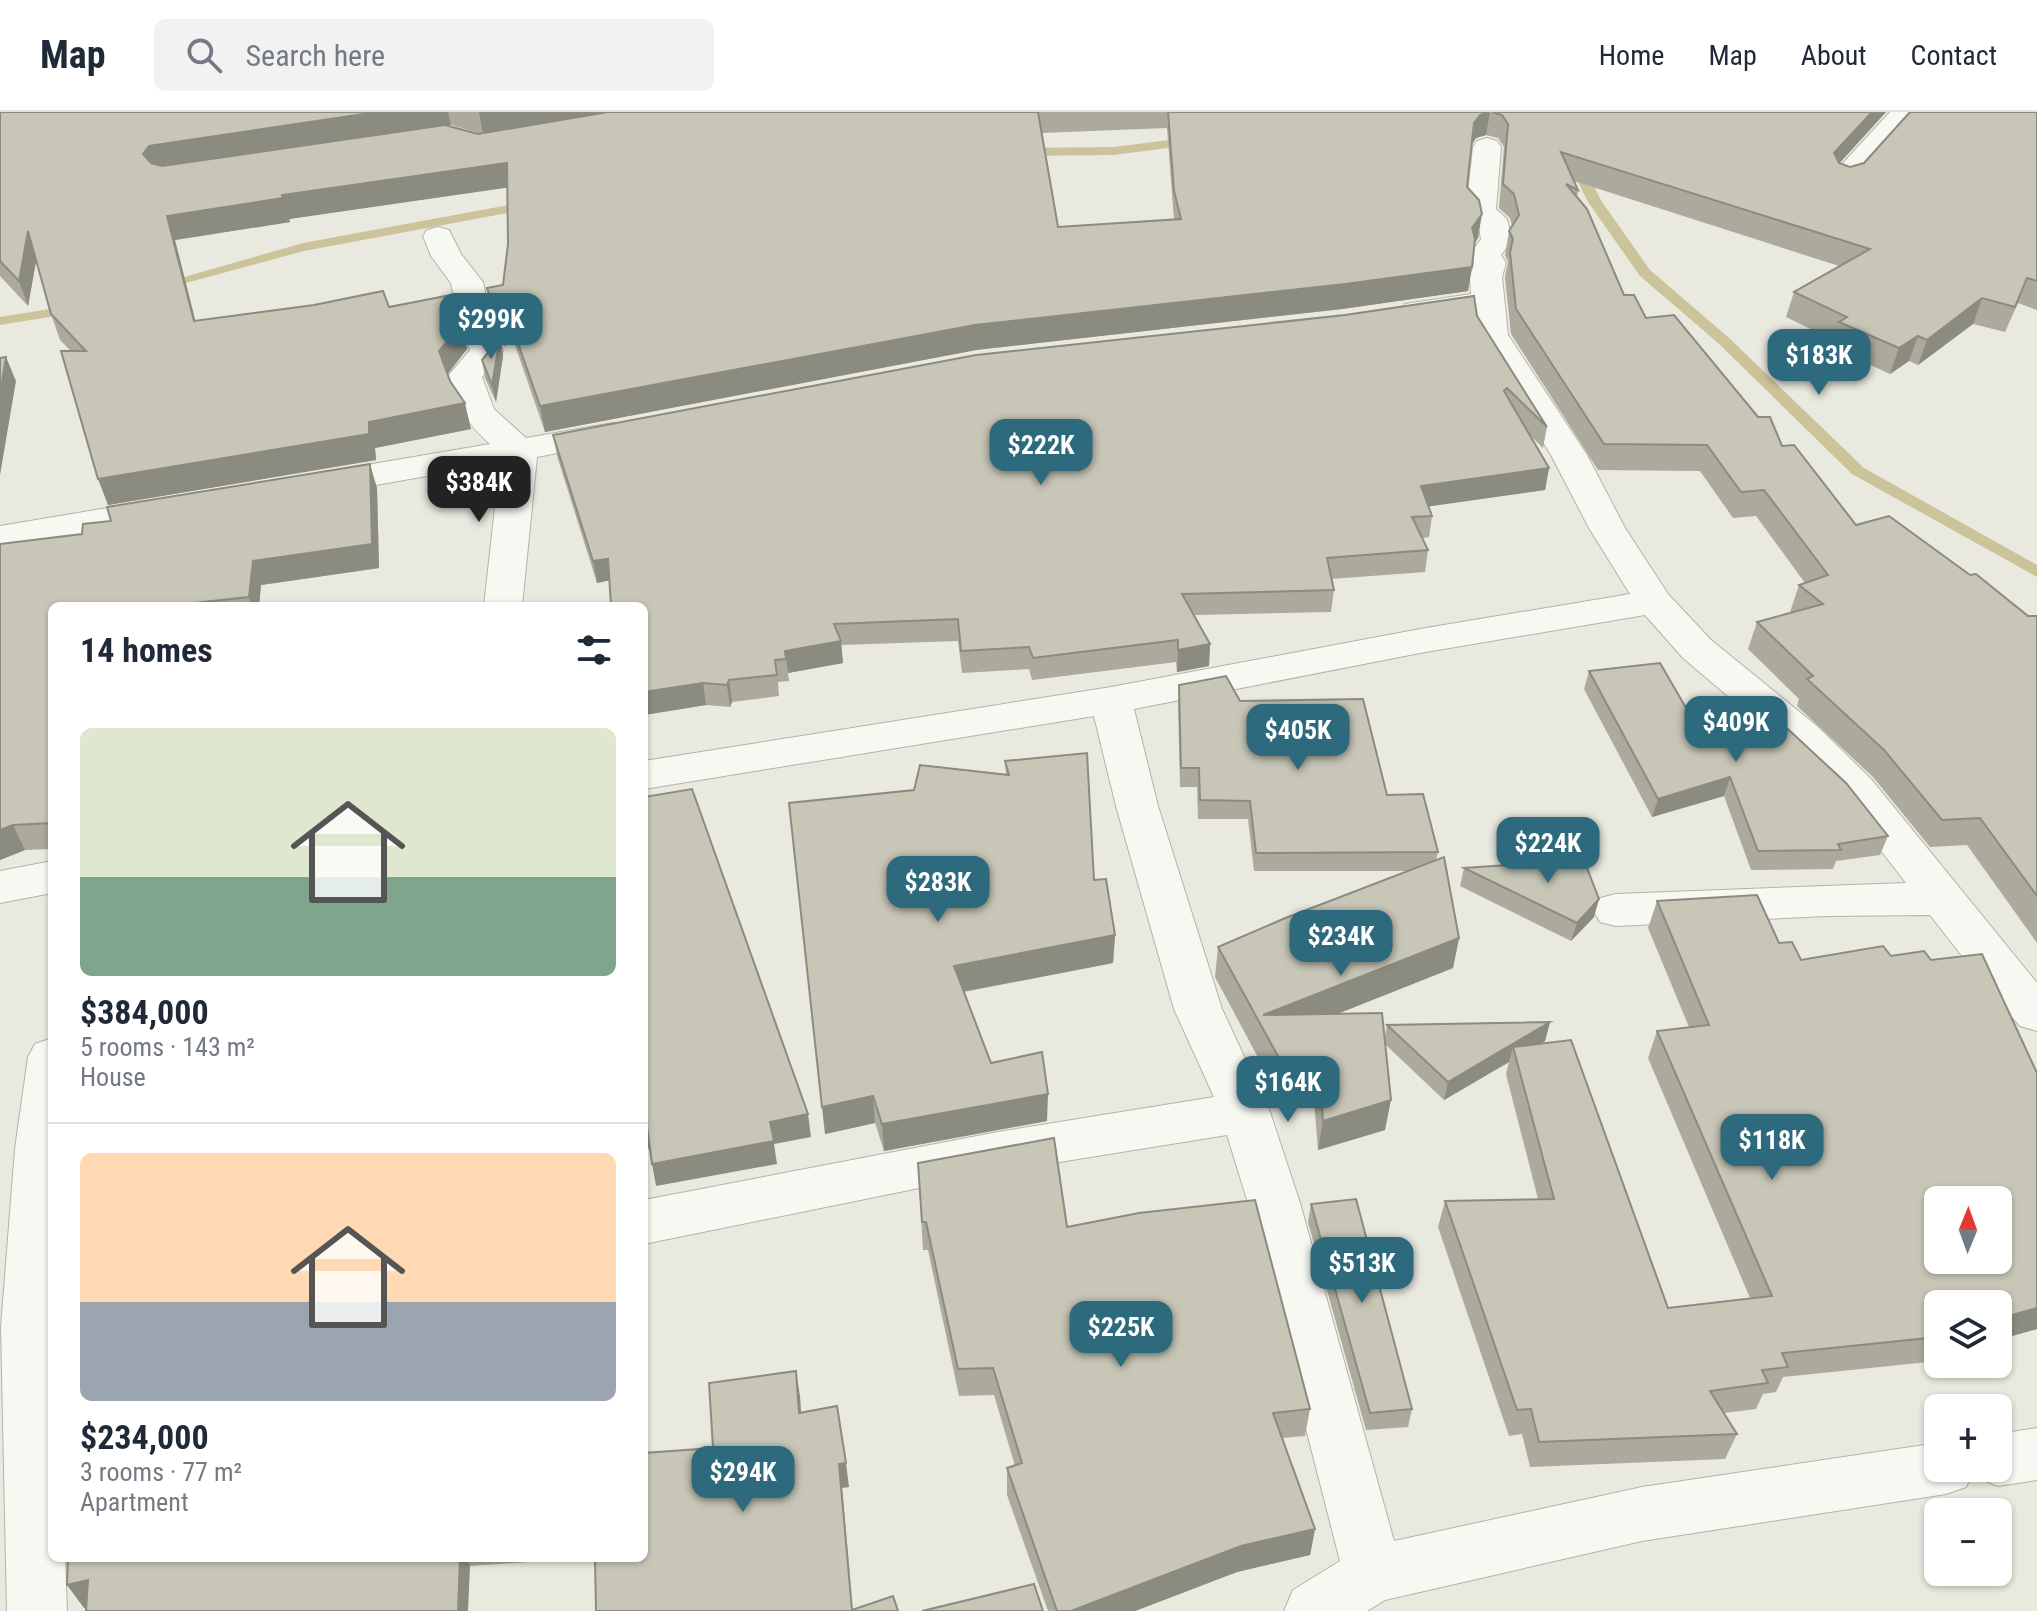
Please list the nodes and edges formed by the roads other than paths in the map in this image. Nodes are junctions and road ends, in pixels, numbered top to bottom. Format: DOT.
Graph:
graph roads {
  1 [pos="1905,112"];
  2 [pos="1487,147"];
  3 [pos="1844,179"];
  4 [pos="438,236"];
  5 [pos="1487,301"];
  6 [pos="1385,316"];
  7 [pos="639,428"];
  8 [pos="520,450"];
  9 [pos="284,490"];
  10 [pos="205,503"];
  11 [pos="0,537"];
  12 [pos="503,602"];
  13 [pos="1654,602"];
  14 [pos="1111,700"];
  15 [pos="648,774"];
  16 [pos="48,878"];
  17 [pos="0,887"];
  18 [pos="1942,899"];
  19 [pos="1616,910"];
  20 [pos="2037,1013"];
  21 [pos="48,1088"];
  22 [pos="1245,1112"];
  23 [pos="648,1221"];
  24 [pos="28,1313"];
  25 [pos="2037,1454"];
  26 [pos="2012,1458"];
  27 [pos="1924,1471"];
  28 [pos="1373,1574"];
  29 [pos="37,1611"];
  30 [pos="1314,1611"];
  1 -- 3 [label="street"];
  2 -- 5 [label="street"];
  4 -- 8 [label="street"];
  5 -- 6 [label="street"];
  5 -- 13 [label="street"];
  7 -- 8 [label="street"];
  8 -- 9 [label="street"];
  8 -- 12 [label="street"];
  10 -- 11 [label="street"];
  13 -- 14 [label="street"];
  13 -- 18 [label="street"];
  14 -- 15 [label="street"];
  14 -- 22 [label="street"];
  16 -- 17 [label="street"];
  18 -- 19 [label="street"];
  18 -- 20 [label="street"];
  21 -- 24 [label="street"];
  22 -- 23 [label="street"];
  22 -- 28 [label="street"];
  24 -- 29 [label="street"];
  25 -- 26 [label="street"];
  27 -- 28 [label="street"];
  28 -- 30 [label="street"];
}
